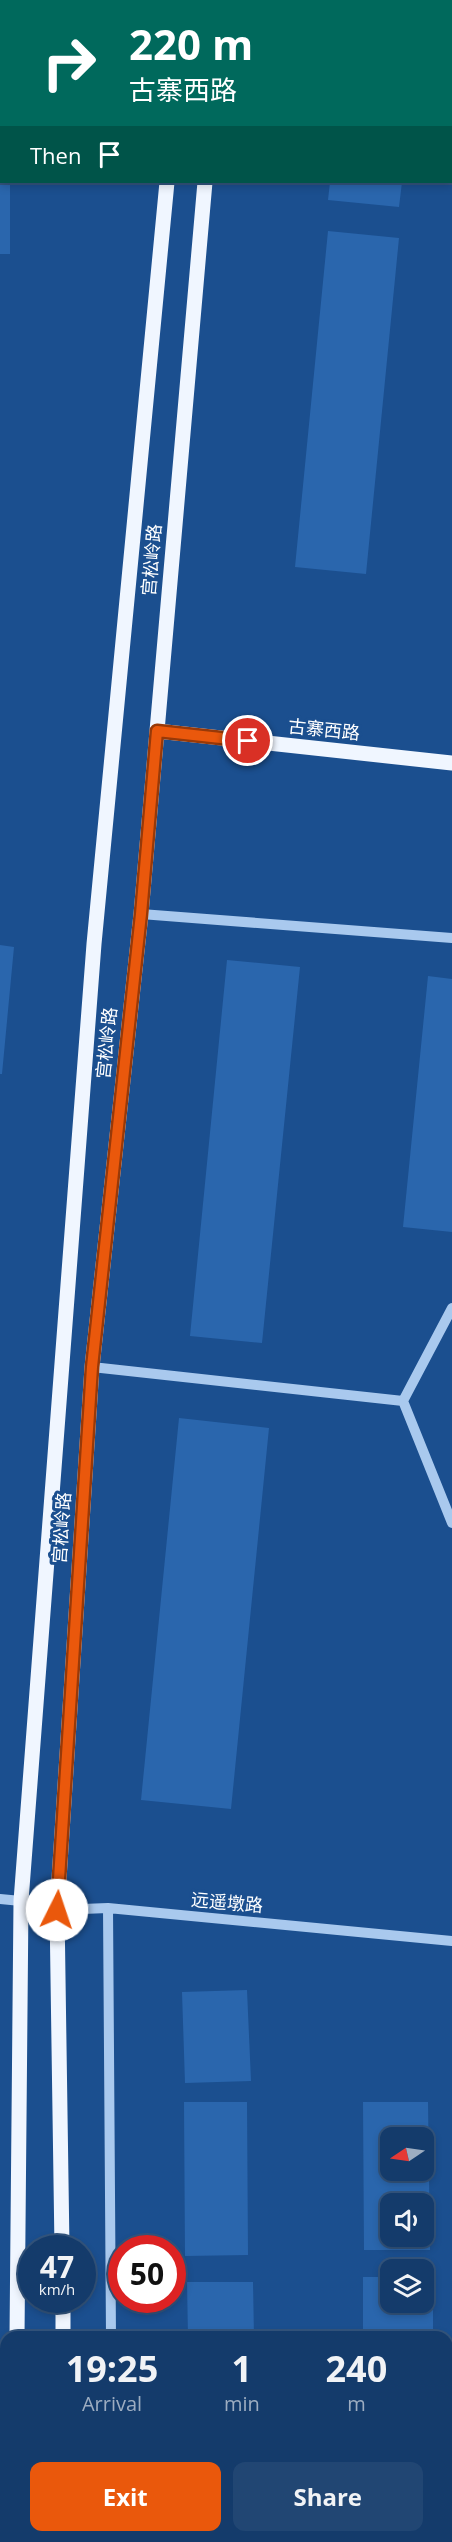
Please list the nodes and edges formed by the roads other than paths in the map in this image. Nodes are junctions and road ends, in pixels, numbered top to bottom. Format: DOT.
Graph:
graph roads {
  1 [pos="166,183"];
  2 [pos="205,183"];
  3 [pos="157,731"];
  4 [pos="452,763"];
  5 [pos="141,914"];
  6 [pos="452,938"];
  7 [pos="452,1308"];
  8 [pos="92,1367"];
  9 [pos="403,1401"];
  10 [pos="452,1523"];
  11 [pos="0,1899"];
  12 [pos="21,1901"];
  13 [pos="108,1908"];
  14 [pos="57,1910"];
  15 [pos="452,1941"];
  16 [pos="62,2235"];
  17 [pos="63,2313"];
  18 [pos="17,2331"];
  19 [pos="63,2331"];
  20 [pos="111,2331"];
  1 -- 12 [label="main road"];
  2 -- 3 [label="main road, 宫松岭路"];
  3 -- 4 [label="main road, 古寨西路"];
  3 -- 5 [label="main road, 宫松岭路"];
  5 -- 6 [label="street"];
  5 -- 8 [label="main road, 宫松岭路"];
  7 -- 9 [label="street"];
  8 -- 9 [label="street"];
  8 -- 14 [label="main road, 宫松岭路"];
  9 -- 10 [label="street"];
  11 -- 12 [label="street, 远遥墩路"];
  12 -- 14 [label="street, 远遥墩路"];
  12 -- 18 [label="main road"];
  13 -- 14 [label="street, 远遥墩路"];
  13 -- 15 [label="street, 远遥墩路"];
  13 -- 20 [label="street"];
  14 -- 16 [label="main road, 宫松岭路"];
  17 -- 19 [label="main road"];
}
